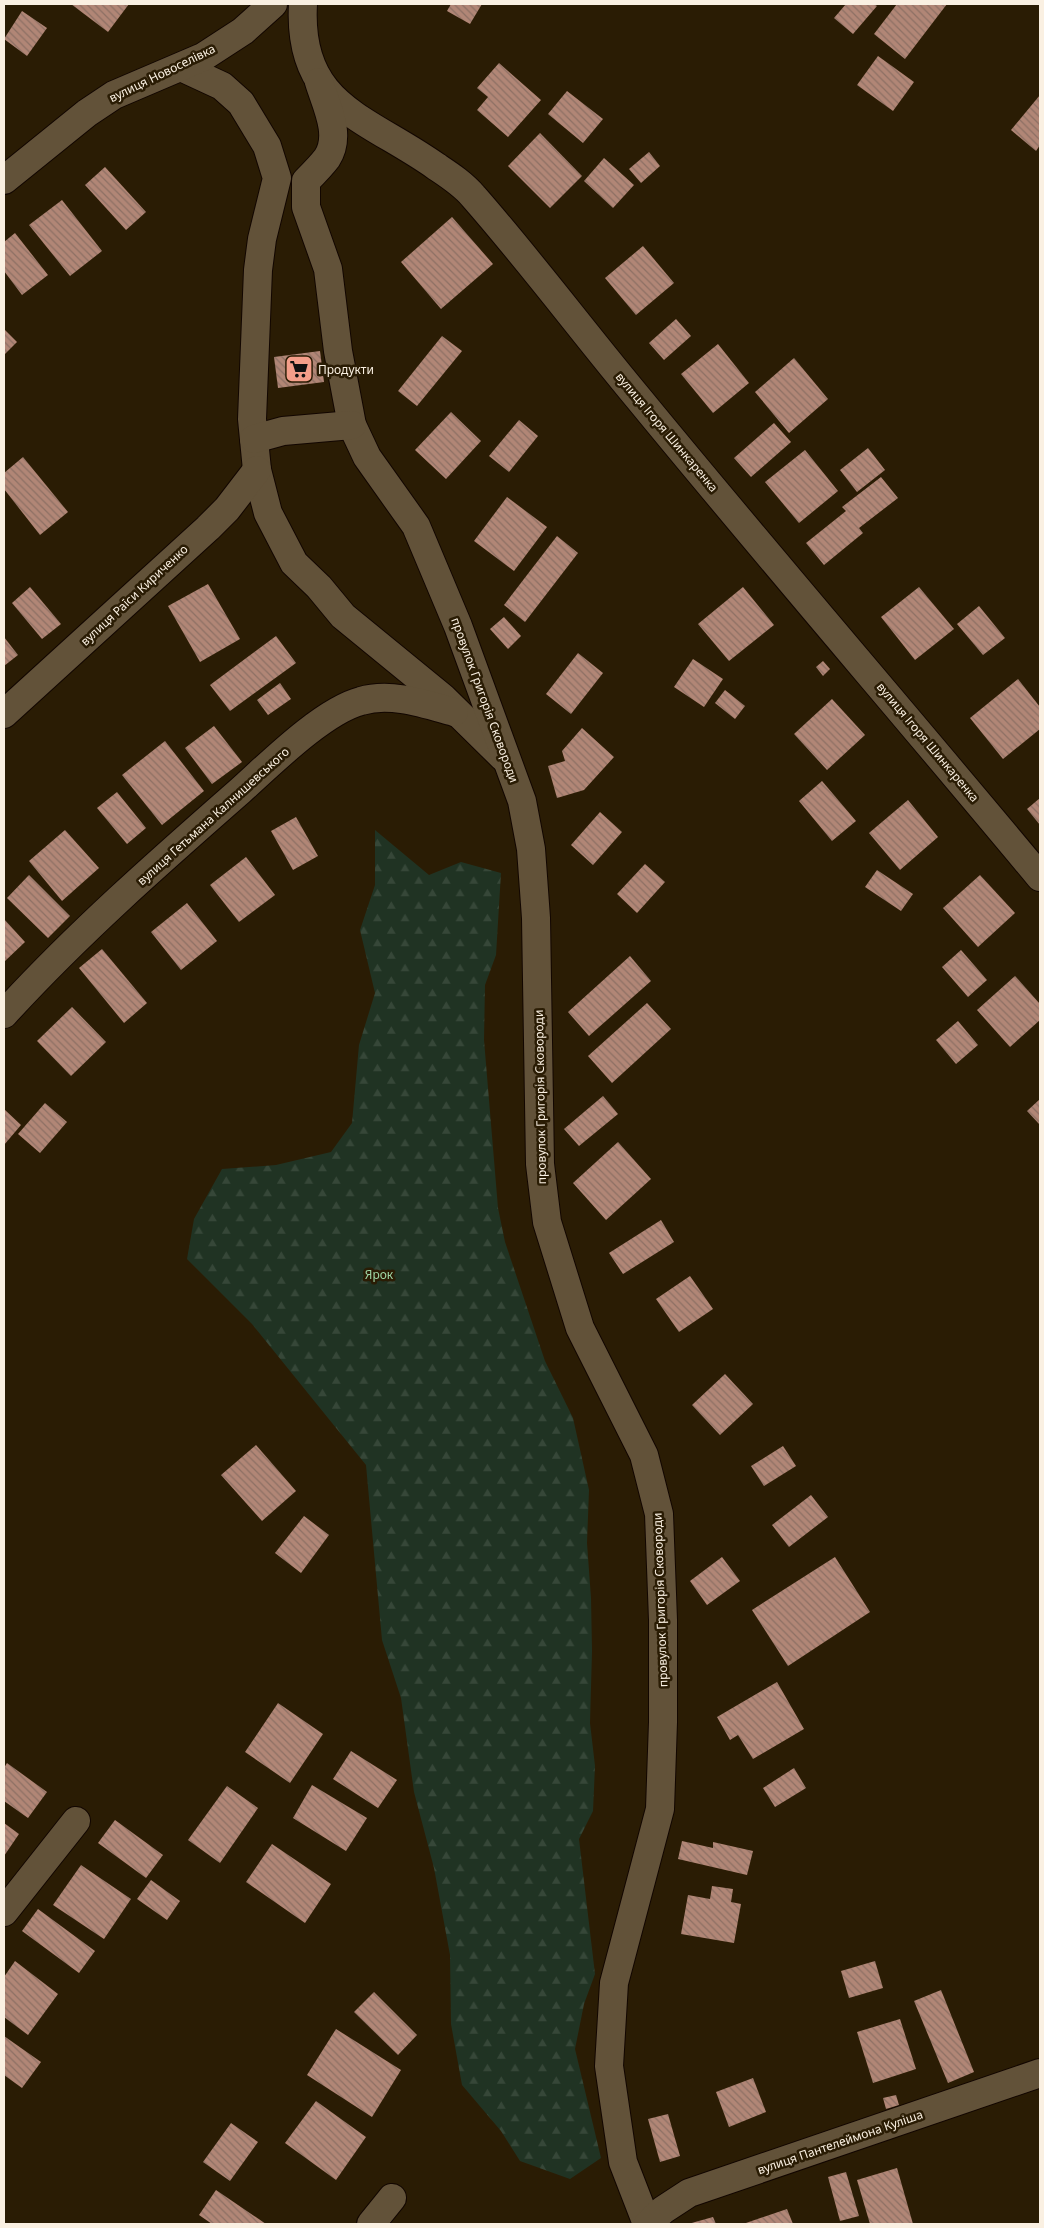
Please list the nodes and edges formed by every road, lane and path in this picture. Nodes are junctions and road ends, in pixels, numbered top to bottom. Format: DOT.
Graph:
graph roads {
  1 [pos="273,4"];
  2 [pos="299,8"];
  3 [pos="181,67"];
  4 [pos="319,82"];
  5 [pos="277,178"];
  6 [pos="4,180"];
  7 [pos="316,234"];
  8 [pos="352,426"];
  9 [pos="254,439"];
  10 [pos="257,470"];
  11 [pos="458,713"];
  12 [pos="4,714"];
  13 [pos="509,763"];
  14 [pos="1040,877"];
  15 [pos="4,1014"];
  16 [pos="76,1821"];
  17 [pos="4,1912"];
  18 [pos="1040,2073"];
  19 [pos="392,2198"];
  20 [pos="370,2224"];
  21 [pos="647,2224"];
  1 -- 3 [label="street, вулиця Новоселівка"];
  2 -- 4 [label="street, вулиця Ігоря Шинкаренка"];
  3 -- 5 [label="street"];
  3 -- 6 [label="street, вулиця Новоселівка"];
  4 -- 7 [label="street, провулок Григорія Сковороди"];
  4 -- 14 [label="street, вулиця Ігоря Шинкаренка"];
  5 -- 7 [label="street"];
  5 -- 9 [label="street"];
  7 -- 8 [label="street, провулок Григорія Сковороди"];
  8 -- 9 [label="street"];
  8 -- 13 [label="street, провулок Григорія Сковороди"];
  9 -- 10 [label="street"];
  10 -- 11 [label="street"];
  10 -- 12 [label="street, вулиця Раїси Кириченко"];
  11 -- 13 [label="street"];
  11 -- 15 [label="street, вулиця Гетьмана Калнишевського"];
  13 -- 21 [label="street, провулок Григорія Сковороди"];
  16 -- 17 [label="street"];
  18 -- 21 [label="street, вулиця Пантелеймона Куліша"];
  19 -- 20 [label="street"];
}
